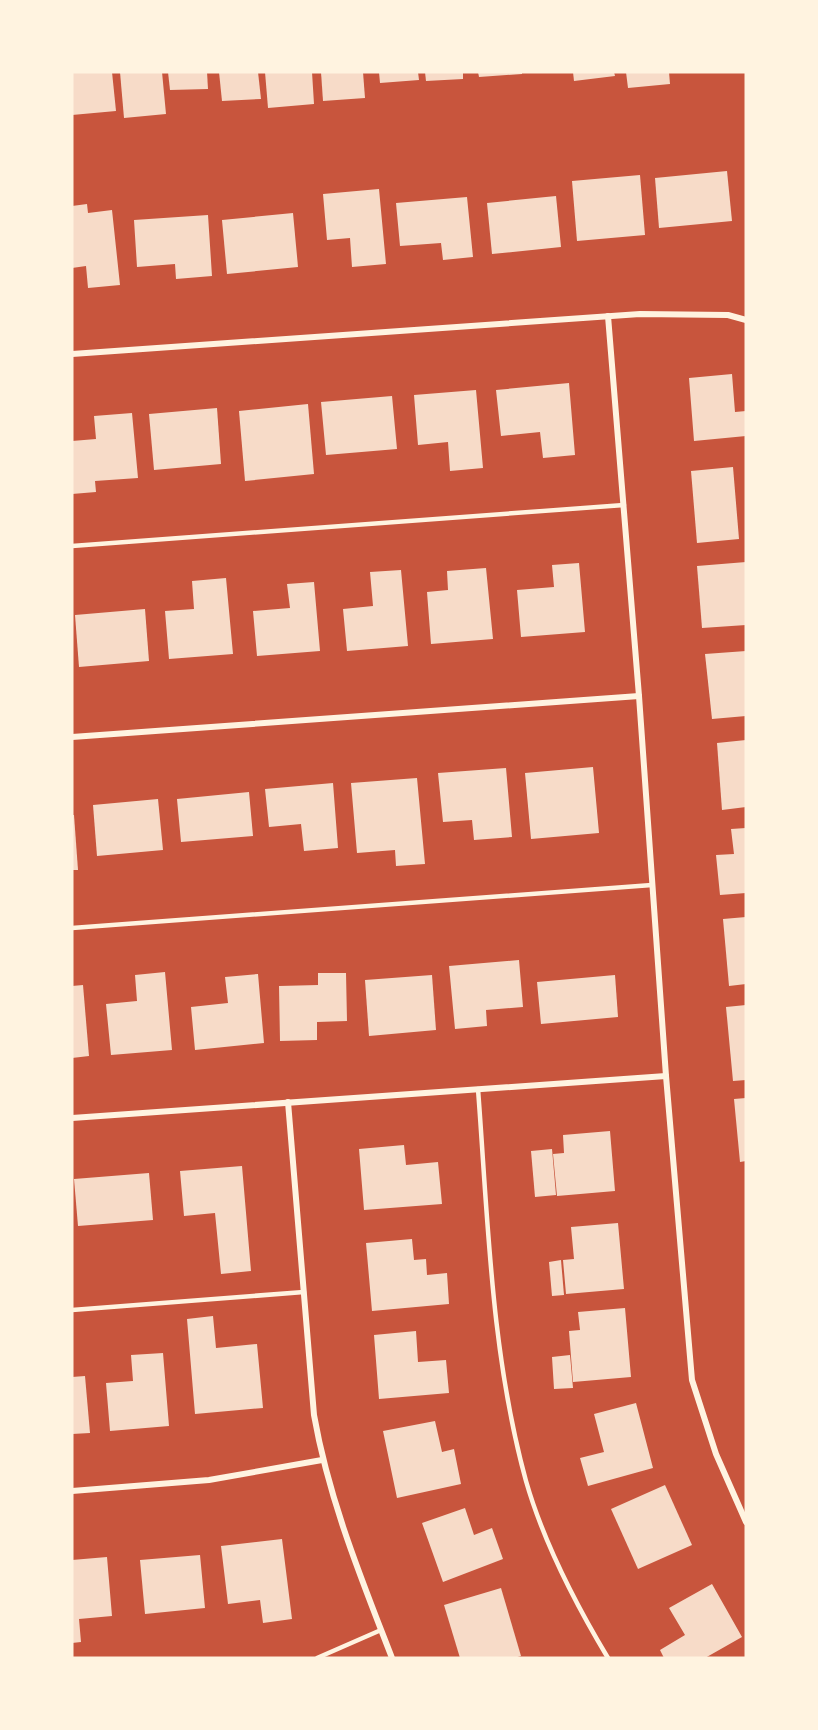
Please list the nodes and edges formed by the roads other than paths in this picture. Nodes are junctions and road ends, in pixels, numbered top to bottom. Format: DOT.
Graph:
graph roads {
  1 [pos="608,316"];
  2 [pos="746,320"];
  3 [pos="72,354"];
  4 [pos="624,505"];
  5 [pos="72,546"];
  6 [pos="639,696"];
  7 [pos="72,737"];
  8 [pos="652,885"];
  9 [pos="72,928"];
  10 [pos="666,1076"];
  11 [pos="478,1089"];
  12 [pos="288,1102"];
  13 [pos="72,1118"];
  14 [pos="304,1292"];
  15 [pos="72,1310"];
  16 [pos="322,1460"];
  17 [pos="72,1491"];
  18 [pos="746,1522"];
  19 [pos="381,1630"];
  20 [pos="317,1658"];
  21 [pos="392,1658"];
  22 [pos="608,1658"];
  1 -- 2 [label="street"];
  1 -- 3 [label="street"];
  1 -- 4 [label="street"];
  4 -- 5 [label="lane"];
  4 -- 6 [label="street"];
  6 -- 7 [label="street"];
  6 -- 8 [label="street"];
  8 -- 9 [label="lane"];
  8 -- 10 [label="street"];
  10 -- 11 [label="street"];
  10 -- 18 [label="street"];
  11 -- 12 [label="street"];
  11 -- 22 [label="lane"];
  12 -- 13 [label="street"];
  12 -- 14 [label="street"];
  14 -- 15 [label="lane"];
  14 -- 16 [label="street"];
  16 -- 17 [label="street"];
  16 -- 19 [label="street"];
  19 -- 20 [label="lane"];
  19 -- 21 [label="street"];
}
